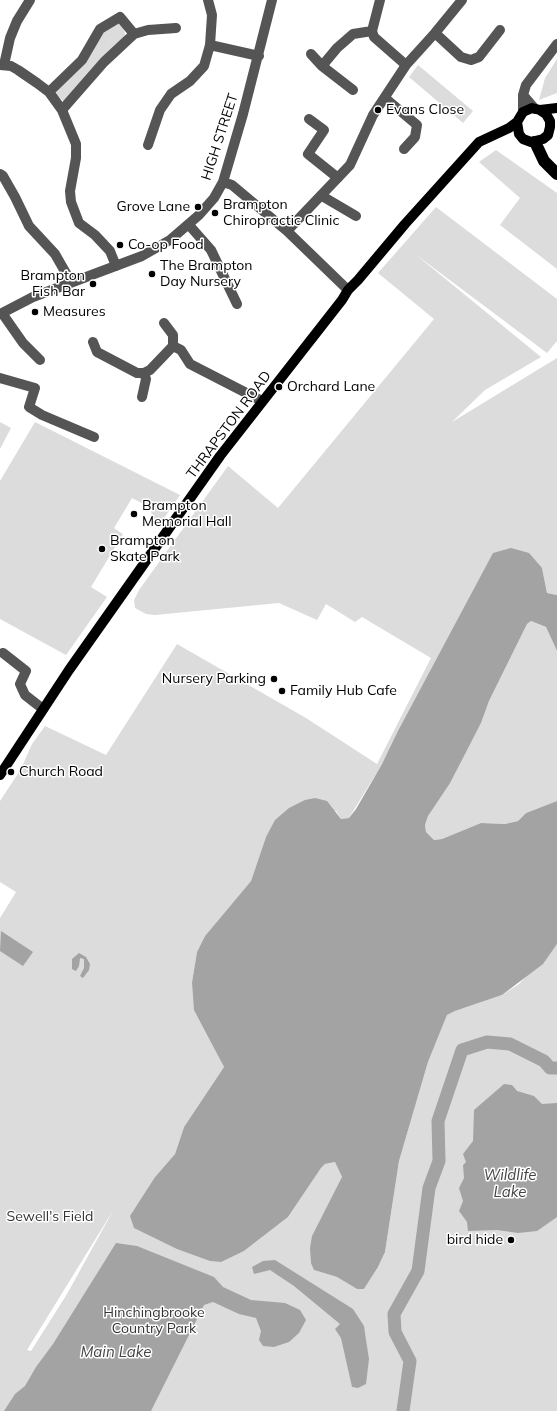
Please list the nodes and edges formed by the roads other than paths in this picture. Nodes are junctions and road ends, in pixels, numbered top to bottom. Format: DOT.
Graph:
graph roads {
  1 [pos="30,0"];
  2 [pos="208,0"];
  3 [pos="380,0"];
  4 [pos="462,0"];
  5 [pos="271,4"];
  6 [pos="176,28"];
  7 [pos="500,30"];
  8 [pos="372,31"];
  9 [pos="134,34"];
  10 [pos="435,34"];
  11 [pos="557,44"];
  12 [pos="210,45"];
  13 [pos="311,54"];
  14 [pos="259,56"];
  15 [pos="2,65"];
  16 [pos="406,65"];
  17 [pos="322,66"];
  18 [pos="353,90"];
  19 [pos="49,92"];
  20 [pos="523,95"];
  21 [pos="385,98"];
  22 [pos="557,108"];
  23 [pos="538,109"];
  24 [pos="62,110"];
  25 [pos="523,112"];
  26 [pos="309,119"];
  27 [pos="517,122"];
  28 [pos="554,123"];
  29 [pos="493,135"];
  30 [pos="523,139"];
  31 [pos="535,142"];
  32 [pos="148,145"];
  33 [pos="404,149"];
  34 [pos="0,174"];
  35 [pos="557,174"];
  36 [pos="338,178"];
  37 [pos="223,182"];
  38 [pos="322,196"];
  39 [pos="356,216"];
  40 [pos="189,224"];
  41 [pos="287,231"];
  42 [pos="116,266"];
  43 [pos="71,282"];
  44 [pos="348,290"];
  45 [pos="236,304"];
  46 [pos="1,314"];
  47 [pos="164,323"];
  48 [pos="93,342"];
  49 [pos="173,346"];
  50 [pos="40,360"];
  51 [pos="144,374"];
  52 [pos="0,378"];
  53 [pos="142,397"];
  54 [pos="262,401"];
  55 [pos="94,437"];
  56 [pos="3,653"];
  57 [pos="43,709"];
  58 [pos="0,775"];
  1 -- 15 [label="street"];
  2 -- 12 [label="street"];
  3 -- 8 [label="street"];
  4 -- 10 [label="street"];
  5 -- 14 [label="street, HIGH STREET"];
  6 -- 9 [label="street"];
  7 -- 10 [label="street"];
  8 -- 16 [label="street"];
  8 -- 17 [label="street"];
  9 -- 19 [label="street"];
  9 -- 24 [label="street"];
  10 -- 16 [label="street"];
  11 -- 20 [label="street"];
  12 -- 14 [label="street"];
  12 -- 32 [label="street"];
  13 -- 17 [label="street"];
  14 -- 37 [label="street, HIGH STREET"];
  15 -- 19 [label="street"];
  16 -- 21 [label="street"];
  17 -- 18 [label="street"];
  19 -- 24 [label="street"];
  20 -- 23 [label="street"];
  20 -- 25 [label="street"];
  21 -- 33 [label="street"];
  21 -- 36 [label="street"];
  22 -- 23 [label="main road"];
  23 -- 25 [label="main road"];
  23 -- 28 [label="main road"];
  24 -- 42 [label="street"];
  25 -- 27 [label="main road, THRAPSTON ROAD"];
  26 -- 36 [label="street"];
  27 -- 29 [label="main road, THRAPSTON ROAD"];
  27 -- 30 [label="main road"];
  28 -- 31 [label="main road"];
  29 -- 30 [label="main road"];
  29 -- 44 [label="main road, THRAPSTON ROAD"];
  30 -- 31 [label="main road"];
  31 -- 35 [label="highway"];
  34 -- 43 [label="street"];
  36 -- 38 [label="street"];
  37 -- 40 [label="street, HIGH STREET"];
  37 -- 41 [label="street"];
  38 -- 39 [label="street"];
  38 -- 41 [label="street"];
  40 -- 42 [label="street, HIGH STREET"];
  40 -- 45 [label="street"];
  41 -- 44 [label="street"];
  42 -- 43 [label="street, HIGH STREET"];
  43 -- 46 [label="street, HIGH STREET"];
  44 -- 54 [label="main road, THRAPSTON ROAD"];
  46 -- 50 [label="street"];
  47 -- 49 [label="street"];
  48 -- 51 [label="street"];
  49 -- 51 [label="street"];
  49 -- 54 [label="street"];
  51 -- 53 [label="street"];
  52 -- 55 [label="street"];
  54 -- 57 [label="main road, THRAPSTON ROAD"];
  56 -- 57 [label="street"];
  57 -- 58 [label="main road, THRAPSTON ROAD"];
}
